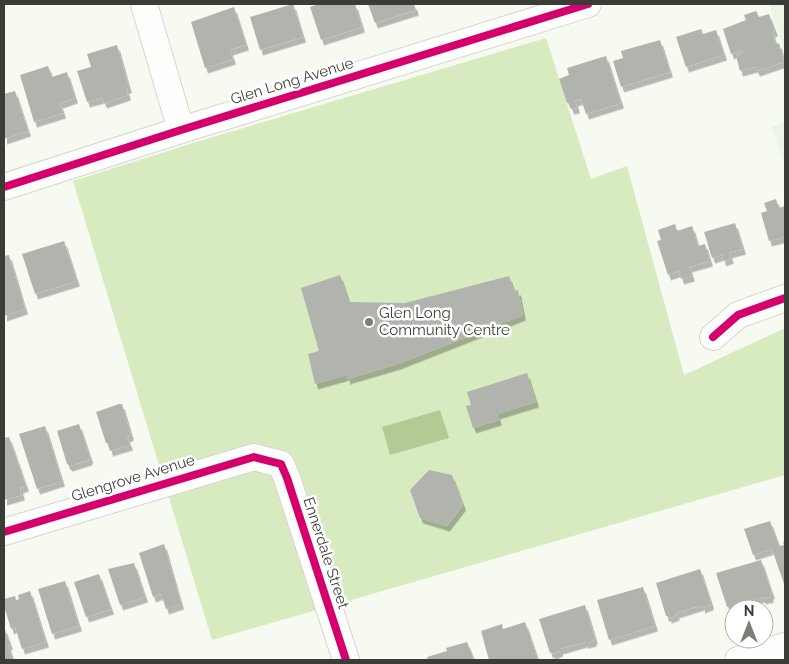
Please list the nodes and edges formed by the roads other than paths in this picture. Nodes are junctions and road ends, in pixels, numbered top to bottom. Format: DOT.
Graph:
graph roads {
  1 [pos="144,4"];
  2 [pos="588,4"];
  3 [pos="181,130"];
  4 [pos="4,187"];
  5 [pos="785,298"];
  6 [pos="713,337"];
  7 [pos="271,461"];
  8 [pos="4,532"];
  9 [pos="785,646"];
  10 [pos="346,660"];
  11 [pos="738,660"];
  1 -- 3 [label="street"];
  2 -- 3 [label="street, Glen Long Avenue"];
  3 -- 4 [label="street, Glen Long Avenue"];
  5 -- 6 [label="street"];
  7 -- 8 [label="street, Glengrove Avenue"];
  7 -- 10 [label="street, Ennerdale Street"];
  9 -- 11 [label="street"];
}
